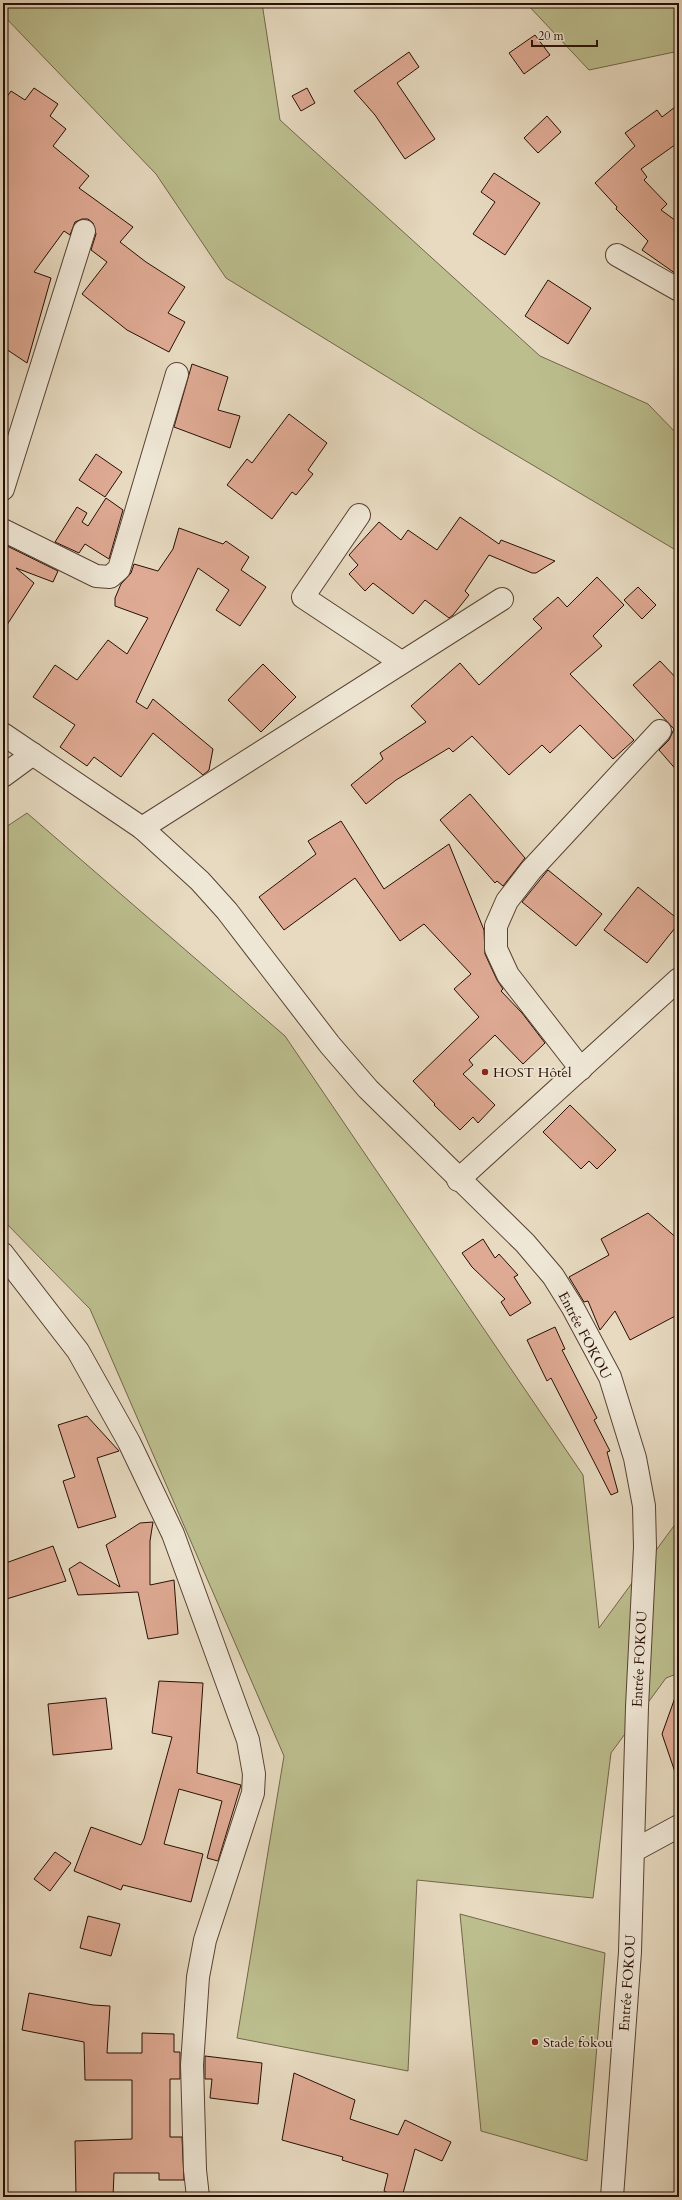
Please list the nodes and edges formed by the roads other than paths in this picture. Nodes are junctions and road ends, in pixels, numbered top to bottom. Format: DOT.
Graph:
graph roads {
  1 [pos="84,231"];
  2 [pos="617,255"];
  3 [pos="679,290"];
  4 [pos="177,374"];
  5 [pos="6,466"];
  6 [pos="3,489"];
  7 [pos="359,515"];
  8 [pos="3,530"];
  9 [pos="502,599"];
  10 [pos="401,662"];
  11 [pos="660,731"];
  12 [pos="3,734"];
  13 [pos="33,754"];
  14 [pos="3,776"];
  15 [pos="142,828"];
  16 [pos="679,979"];
  17 [pos="581,1069"];
  18 [pos="458,1180"];
  19 [pos="3,1254"];
  20 [pos="679,1826"];
  21 [pos="633,1851"];
  22 [pos="198,2197"];
  23 [pos="612,2197"];
  1 -- 5 [label="street"];
  2 -- 3 [label="street"];
  4 -- 8 [label="street"];
  5 -- 6 [label="street"];
  7 -- 10 [label="street"];
  9 -- 10 [label="street"];
  10 -- 15 [label="street"];
  11 -- 17 [label="street"];
  12 -- 13 [label="street, Entrée FOKOU"];
  13 -- 14 [label="street"];
  13 -- 15 [label="street, Entrée FOKOU"];
  15 -- 18 [label="street, Entrée FOKOU"];
  16 -- 17 [label="street"];
  17 -- 18 [label="street"];
  18 -- 21 [label="street, Entrée FOKOU"];
  19 -- 22 [label="street"];
  20 -- 21 [label="street"];
  21 -- 23 [label="street, Entrée FOKOU"];
}
